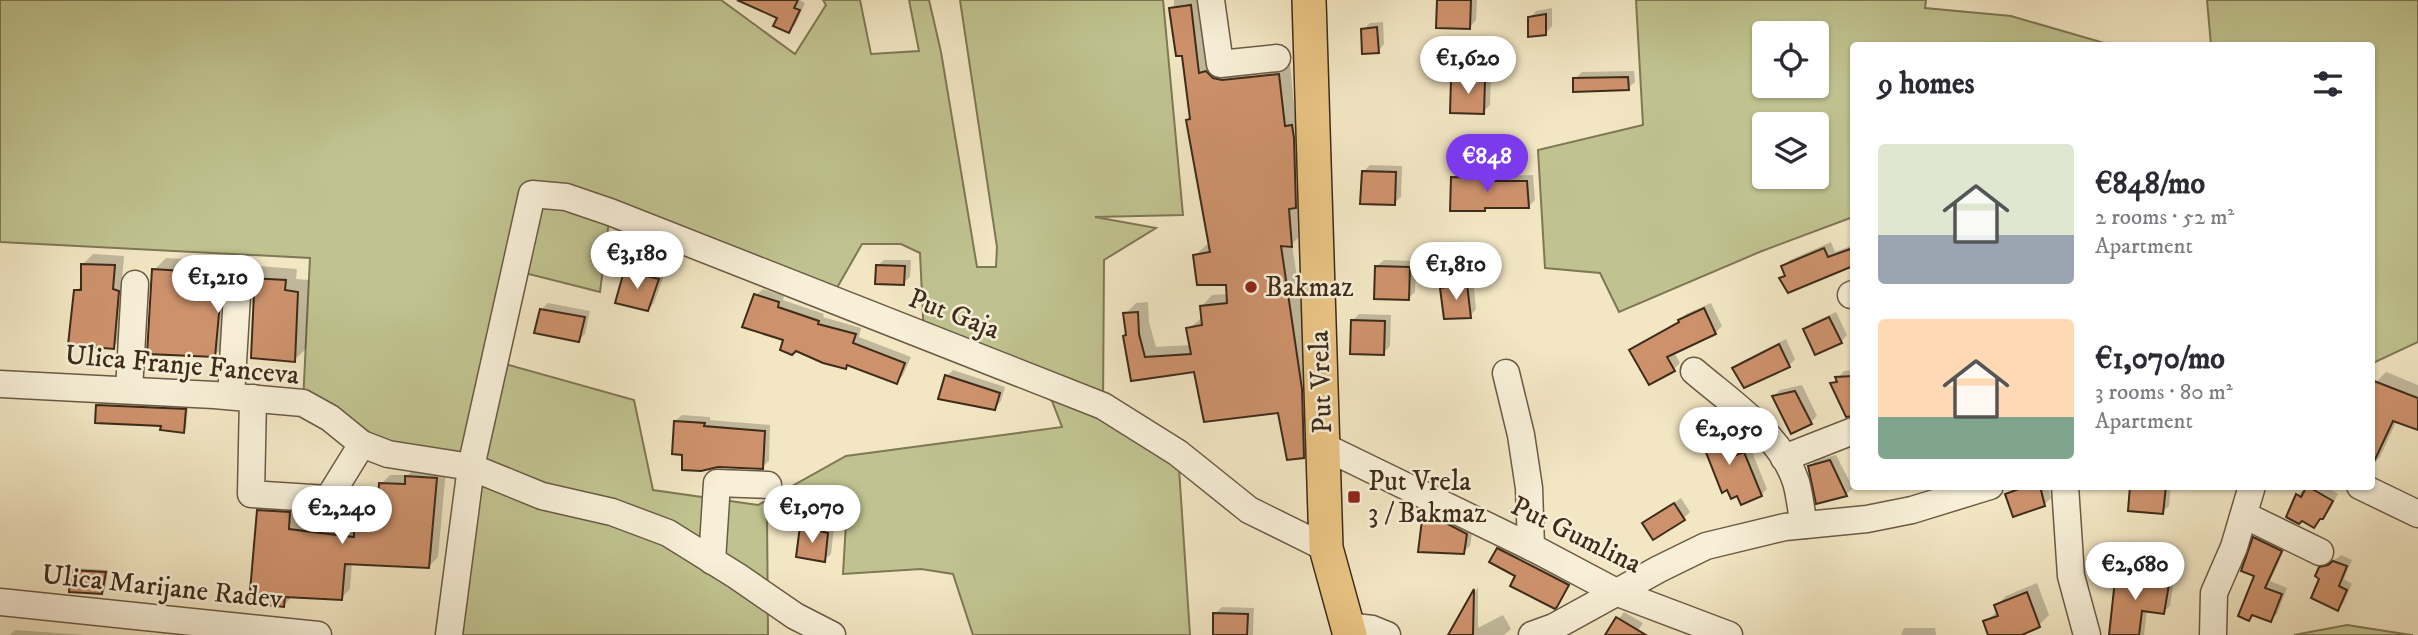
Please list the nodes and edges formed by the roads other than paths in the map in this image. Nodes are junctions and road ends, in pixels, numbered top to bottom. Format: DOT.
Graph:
graph roads {
  1 [pos="1211,0"];
  2 [pos="1309,0"];
  3 [pos="1277,58"];
  4 [pos="135,285"];
  5 [pos="237,295"];
  6 [pos="1694,371"];
  7 [pos="1506,373"];
  8 [pos="0,384"];
  9 [pos="129,390"];
  10 [pos="242,397"];
  11 [pos="1850,432"];
  12 [pos="362,444"];
  13 [pos="1323,446"];
  14 [pos="1784,458"];
  15 [pos="471,467"];
  16 [pos="768,485"];
  17 [pos="1977,490"];
  18 [pos="2066,490"];
  19 [pos="2251,490"];
  20 [pos="2368,490"];
  21 [pos="2418,514"];
  22 [pos="2244,515"];
  23 [pos="1804,525"];
  24 [pos="1531,547"];
  25 [pos="1326,548"];
  26 [pos="2320,552"];
  27 [pos="712,561"];
  28 [pos="1618,593"];
  29 [pos="0,602"];
  30 [pos="1348,630"];
  31 [pos="318,635"];
  32 [pos="449,635"];
  33 [pos="832,635"];
  34 [pos="1387,635"];
  35 [pos="1532,635"];
  36 [pos="1729,635"];
  37 [pos="2087,635"];
  38 [pos="2213,635"];
  1 -- 3 [label="street"];
  2 -- 13 [label="main road, Put Vrela"];
  4 -- 9 [label="street"];
  5 -- 10 [label="street"];
  6 -- 14 [label="street"];
  7 -- 24 [label="street"];
  8 -- 9 [label="street, Ulica Franje Fanceva"];
  9 -- 10 [label="street, Ulica Franje Fanceva"];
  10 -- 12 [label="street, Ulica Franje Fanceva"];
  10 -- 12 [label="street"];
  11 -- 14 [label="street"];
  12 -- 15 [label="street, Ulica Franje Fanceva"];
  13 -- 24 [label="street, Put Gumlina"];
  13 -- 25 [label="main road, Put Vrela"];
  14 -- 23 [label="street"];
  15 -- 25 [label="street, Put Gaja"];
  15 -- 27 [label="street, Ulica Franje Fanceva"];
  15 -- 32 [label="street"];
  16 -- 27 [label="street"];
  17 -- 23 [label="street"];
  18 -- 37 [label="street"];
  19 -- 22 [label="street"];
  20 -- 21 [label="street"];
  22 -- 26 [label="street"];
  22 -- 38 [label="street"];
  23 -- 28 [label="street"];
  24 -- 28 [label="street, Put Gumlina"];
  25 -- 30 [label="main road, Put Vrela"];
  27 -- 33 [label="street, Ulica Franje Fanceva"];
  28 -- 35 [label="street"];
  28 -- 36 [label="street, Put Gumlina"];
  29 -- 31 [label="street, Ulica Marijane Radev"];
  30 -- 34 [label="street"];
}
